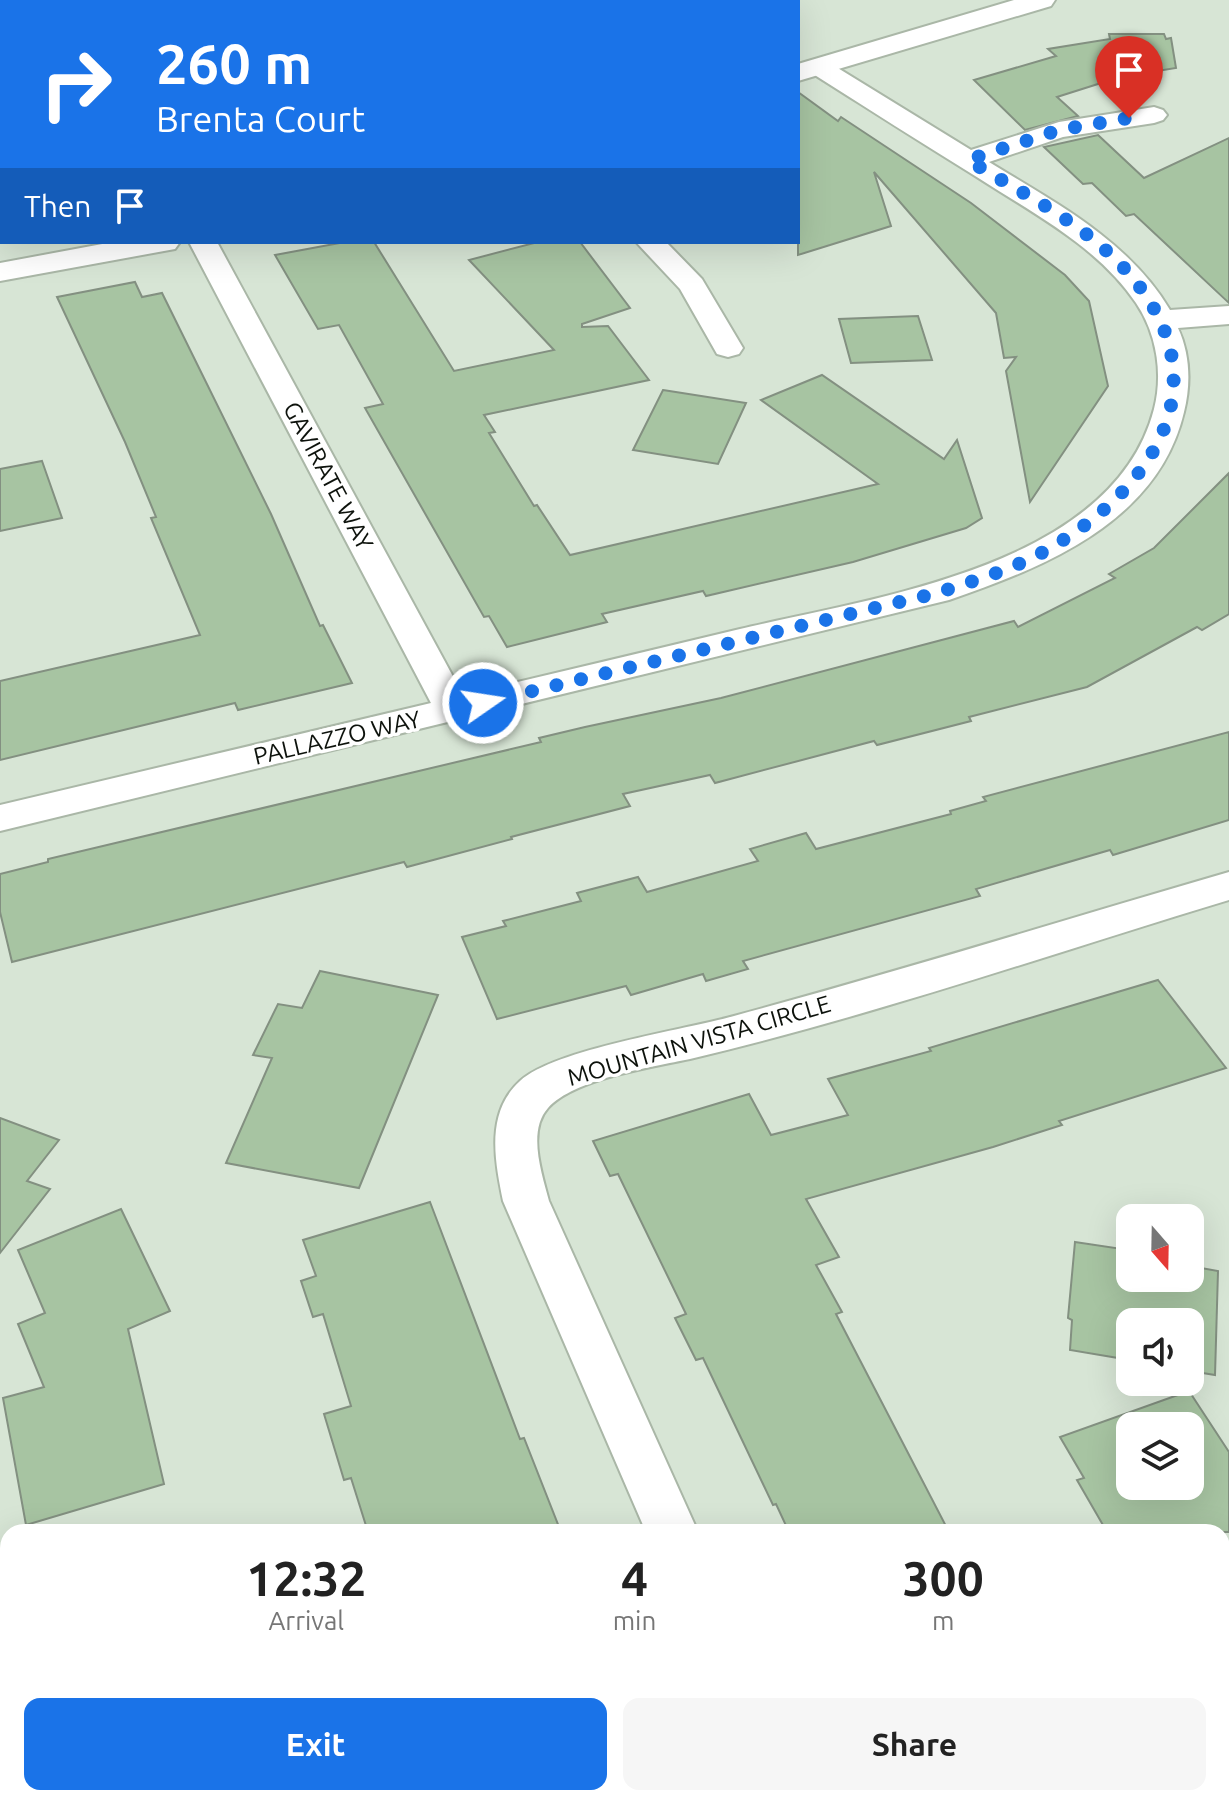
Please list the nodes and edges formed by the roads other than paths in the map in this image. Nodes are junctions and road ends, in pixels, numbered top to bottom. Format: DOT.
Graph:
graph roads {
  1 [pos="1042,0"];
  2 [pos="808,70"];
  3 [pos="1154,115"];
  4 [pos="968,160"];
  5 [pos="153,244"];
  6 [pos="204,244"];
  7 [pos="652,244"];
  8 [pos="0,272"];
  9 [pos="1229,315"];
  10 [pos="1160,320"];
  11 [pos="728,348"];
  12 [pos="453,710"];
  13 [pos="0,818"];
  14 [pos="1229,886"];
  15 [pos="668,1524"];
  1 -- 2 [label="street"];
  2 -- 4 [label="street, PALLAZZO WAY"];
  3 -- 4 [label="street"];
  4 -- 10 [label="street, PALLAZZO WAY"];
  5 -- 8 [label="street"];
  6 -- 12 [label="street, GAVIRATE WAY"];
  7 -- 11 [label="street"];
  9 -- 10 [label="street"];
  10 -- 12 [label="street, PALLAZZO WAY"];
  12 -- 13 [label="street, PALLAZZO WAY"];
  14 -- 15 [label="street, MOUNTAIN VISTA CIRCLE"];
}
